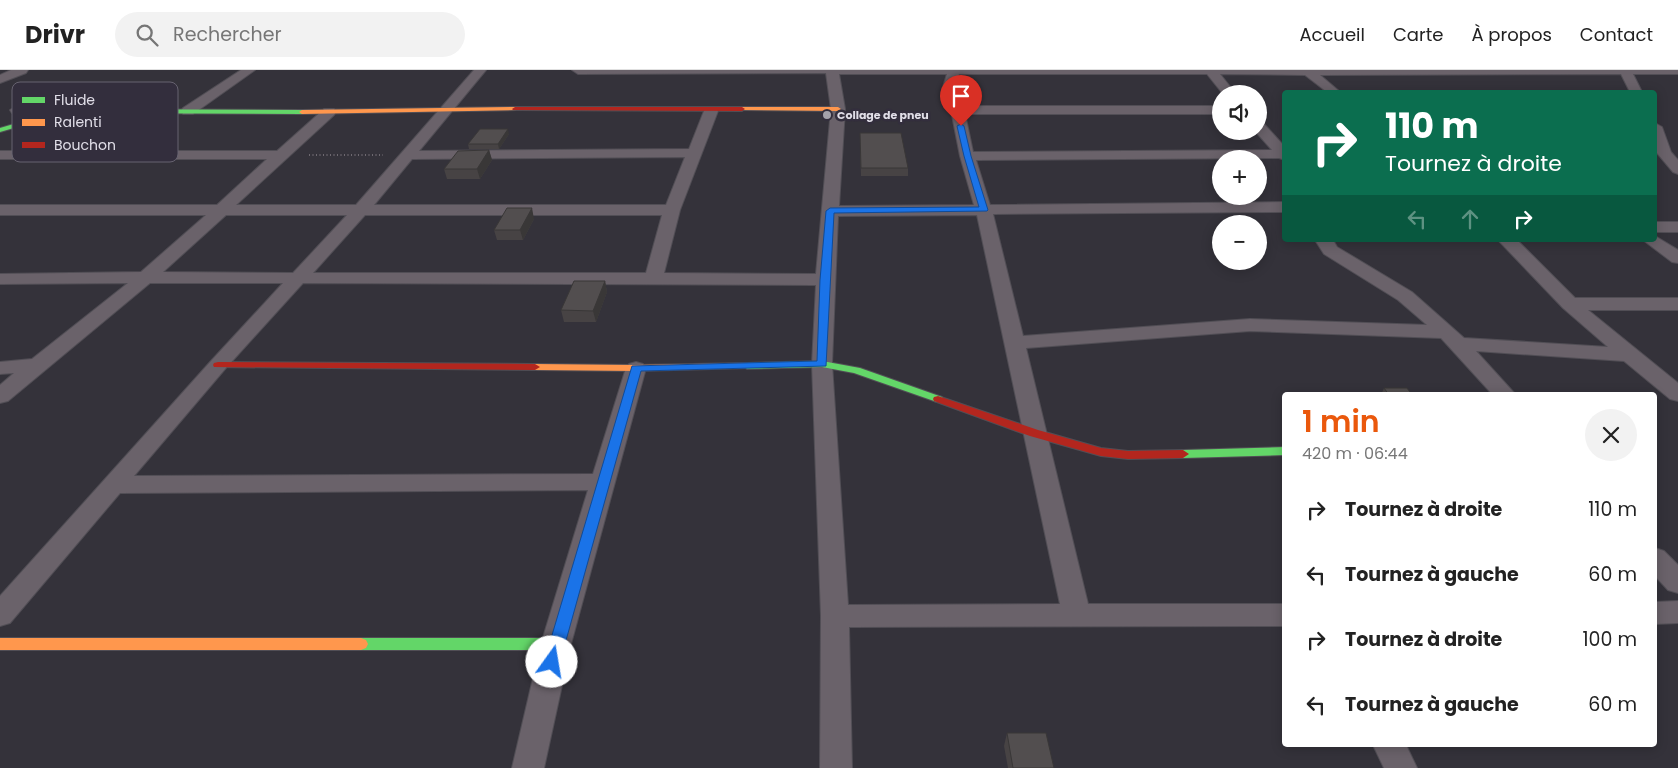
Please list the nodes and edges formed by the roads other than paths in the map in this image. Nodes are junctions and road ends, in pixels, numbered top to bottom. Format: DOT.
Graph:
graph roads {
  1 [pos="22,70"];
  2 [pos="249,70"];
  3 [pos="480,70"];
  4 [pos="578,70"];
  5 [pos="715,70"];
  6 [pos="822,70"];
  7 [pos="832,70"];
  8 [pos="838,70"];
  9 [pos="1625,70"];
  10 [pos="1678,70"];
  11 [pos="930,71"];
  12 [pos="1211,71"];
  13 [pos="1308,71"];
  14 [pos="0,79"];
  15 [pos="951,81"];
  16 [pos="1223,85"];
  17 [pos="1332,90"];
  18 [pos="1635,90"];
  19 [pos="448,109"];
  20 [pos="838,109"];
  21 [pos="958,110"];
  22 [pos="1212,110"];
  23 [pos="178,111"];
  24 [pos="188,111"];
  25 [pos="711,111"];
  26 [pos="329,112"];
  27 [pos="12,116"];
  28 [pos="5,128"];
  29 [pos="1657,133"];
  30 [pos="1267,136"];
  31 [pos="1282,152"];
  32 [pos="695,153"];
  33 [pos="178,155"];
  34 [pos="278,155"];
  35 [pos="408,155"];
  36 [pos="1282,155"];
  37 [pos="967,156"];
  38 [pos="1678,168"];
  39 [pos="1282,207"];
  40 [pos="224,208"];
  41 [pos="0,210"];
  42 [pos="361,210"];
  43 [pos="672,210"];
  44 [pos="984,210"];
  45 [pos="830,211"];
  46 [pos="1657,227"];
  47 [pos="1678,227"];
  48 [pos="1325,242"];
  49 [pos="1509,242"];
  50 [pos="1655,242"];
  51 [pos="1678,258"];
  52 [pos="147,276"];
  53 [pos="654,277"];
  54 [pos="296,278"];
  55 [pos="0,279"];
  56 [pos="825,280"];
  57 [pos="1570,304"];
  58 [pos="1678,304"];
  59 [pos="1453,338"];
  60 [pos="1015,343"];
  61 [pos="1628,355"];
  62 [pos="218,364"];
  63 [pos="822,364"];
  64 [pos="36,365"];
  65 [pos="0,368"];
  66 [pos="636,368"];
  67 [pos="1502,392"];
  68 [pos="1678,394"];
  69 [pos="0,396"];
  70 [pos="1034,433"];
  71 [pos="1282,451"];
  72 [pos="602,482"];
  73 [pos="113,485"];
  74 [pos="1657,560"];
  75 [pos="1678,583"];
  76 [pos="1657,612"];
  77 [pos="1678,612"];
  78 [pos="0,615"];
  79 [pos="1282,615"];
  80 [pos="835,616"];
  81 [pos="1077,616"];
  82 [pos="0,644"];
  83 [pos="556,644"];
  84 [pos="1390,747"];
  85 [pos="528,768"];
  86 [pos="836,768"];
  87 [pos="1401,768"];
  1 -- 14 [label="street"];
  2 -- 24 [label="street"];
  3 -- 19 [label="street"];
  4 -- 5 [label="street"];
  5 -- 6 [label="street"];
  7 -- 20 [label="street"];
  8 -- 11 [label="street"];
  9 -- 10 [label="street"];
  9 -- 13 [label="street"];
  9 -- 18 [label="street"];
  11 -- 15 [label="street"];
  11 -- 15 [label="street"];
  12 -- 13 [label="street"];
  12 -- 15 [label="street"];
  12 -- 16 [label="street"];
  13 -- 17 [label="street"];
  15 -- 21 [label="street"];
  19 -- 25 [label="street"];
  19 -- 26 [label="street"];
  19 -- 35 [label="street"];
  20 -- 25 [label="street"];
  20 -- 45 [label="street"];
  21 -- 22 [label="street"];
  21 -- 37 [label="street"];
  23 -- 24 [label="street"];
  24 -- 26 [label="street"];
  25 -- 32 [label="street"];
  26 -- 34 [label="street"];
  27 -- 28 [label="street"];
  29 -- 38 [label="street"];
  30 -- 31 [label="street"];
  32 -- 35 [label="street"];
  32 -- 43 [label="street"];
  33 -- 34 [label="street"];
  34 -- 40 [label="street"];
  35 -- 42 [label="street"];
  36 -- 37 [label="street"];
  37 -- 44 [label="street"];
  39 -- 44 [label="street"];
  40 -- 41 [label="street"];
  40 -- 42 [label="street"];
  40 -- 52 [label="street"];
  42 -- 43 [label="street"];
  42 -- 54 [label="street"];
  43 -- 53 [label="street"];
  44 -- 45 [label="street"];
  44 -- 60 [label="street"];
  45 -- 56 [label="street"];
  46 -- 47 [label="street"];
  48 -- 59 [label="street"];
  49 -- 57 [label="street"];
  50 -- 51 [label="street"];
  52 -- 54 [label="street"];
  52 -- 55 [label="street"];
  52 -- 64 [label="street"];
  53 -- 54 [label="street"];
  53 -- 56 [label="street"];
  54 -- 62 [label="street"];
  56 -- 63 [label="street"];
  57 -- 58 [label="street"];
  57 -- 61 [label="street"];
  59 -- 60 [label="street"];
  59 -- 61 [label="street"];
  59 -- 67 [label="street"];
  60 -- 70 [label="street"];
  61 -- 68 [label="street"];
  62 -- 66 [label="street"];
  62 -- 73 [label="street"];
  63 -- 66 [label="street"];
  63 -- 70 [label="street"];
  63 -- 80 [label="street"];
  64 -- 65 [label="street"];
  64 -- 69 [label="street"];
  66 -- 72 [label="street"];
  70 -- 71 [label="street"];
  70 -- 81 [label="street"];
  72 -- 73 [label="street"];
  72 -- 83 [label="street"];
  73 -- 78 [label="street"];
  74 -- 75 [label="street"];
  76 -- 77 [label="street"];
  79 -- 81 [label="street"];
  80 -- 81 [label="street"];
  80 -- 86 [label="street"];
  82 -- 83 [label="street"];
  83 -- 85 [label="street"];
  84 -- 87 [label="street"];
}
